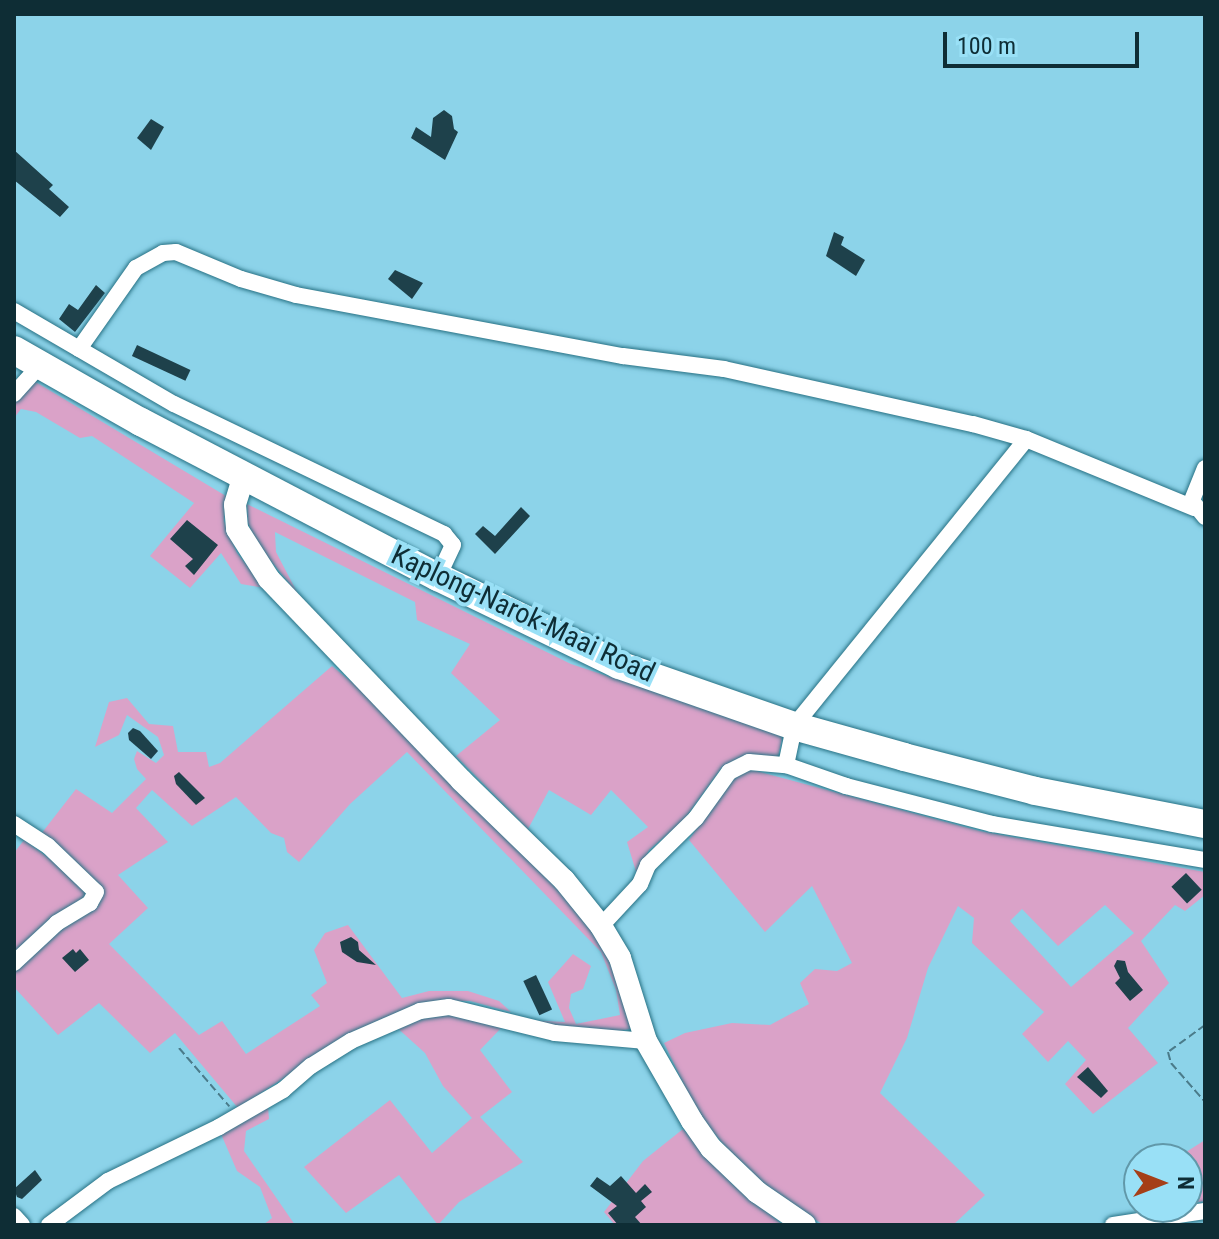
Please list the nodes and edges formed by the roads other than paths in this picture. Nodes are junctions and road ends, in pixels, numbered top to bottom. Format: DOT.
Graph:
graph roads {
  1 [pos="14,311"];
  2 [pos="79,349"];
  3 [pos="14,350"];
  4 [pos="39,366"];
  5 [pos="14,394"];
  6 [pos="1026,439"];
  7 [pos="1205,468"];
  8 [pos="244,475"];
  9 [pos="1200,512"];
  10 [pos="438,577"];
  11 [pos="794,726"];
  12 [pos="786,765"];
  13 [pos="14,824"];
  14 [pos="1205,824"];
  15 [pos="1205,860"];
  16 [pos="601,926"];
  17 [pos="14,963"];
  18 [pos="646,1041"];
  19 [pos="1205,1211"];
  20 [pos="14,1216"];
  21 [pos="22,1225"];
  22 [pos="49,1225"];
  23 [pos="805,1225"];
  24 [pos="1113,1225"];
  1 -- 2 [label="street"];
  2 -- 6 [label="street"];
  2 -- 10 [label="street"];
  3 -- 4 [label="highway, Kaplong-Narok-Maai Road"];
  4 -- 5 [label="street"];
  4 -- 8 [label="highway, Kaplong-Narok-Maai Road"];
  6 -- 9 [label="street"];
  6 -- 11 [label="street"];
  7 -- 9 [label="street"];
  8 -- 10 [label="highway, Kaplong-Narok-Maai Road"];
  8 -- 16 [label="street"];
  10 -- 11 [label="highway, Kaplong-Narok-Maai Road"];
  11 -- 12 [label="street"];
  11 -- 14 [label="highway, Kaplong-Narok-Maai Road"];
  12 -- 15 [label="street"];
  12 -- 16 [label="street"];
  13 -- 17 [label="street"];
  16 -- 18 [label="street"];
  18 -- 22 [label="street"];
  18 -- 23 [label="street"];
  19 -- 24 [label="street"];
  20 -- 21 [label="street"];
}
